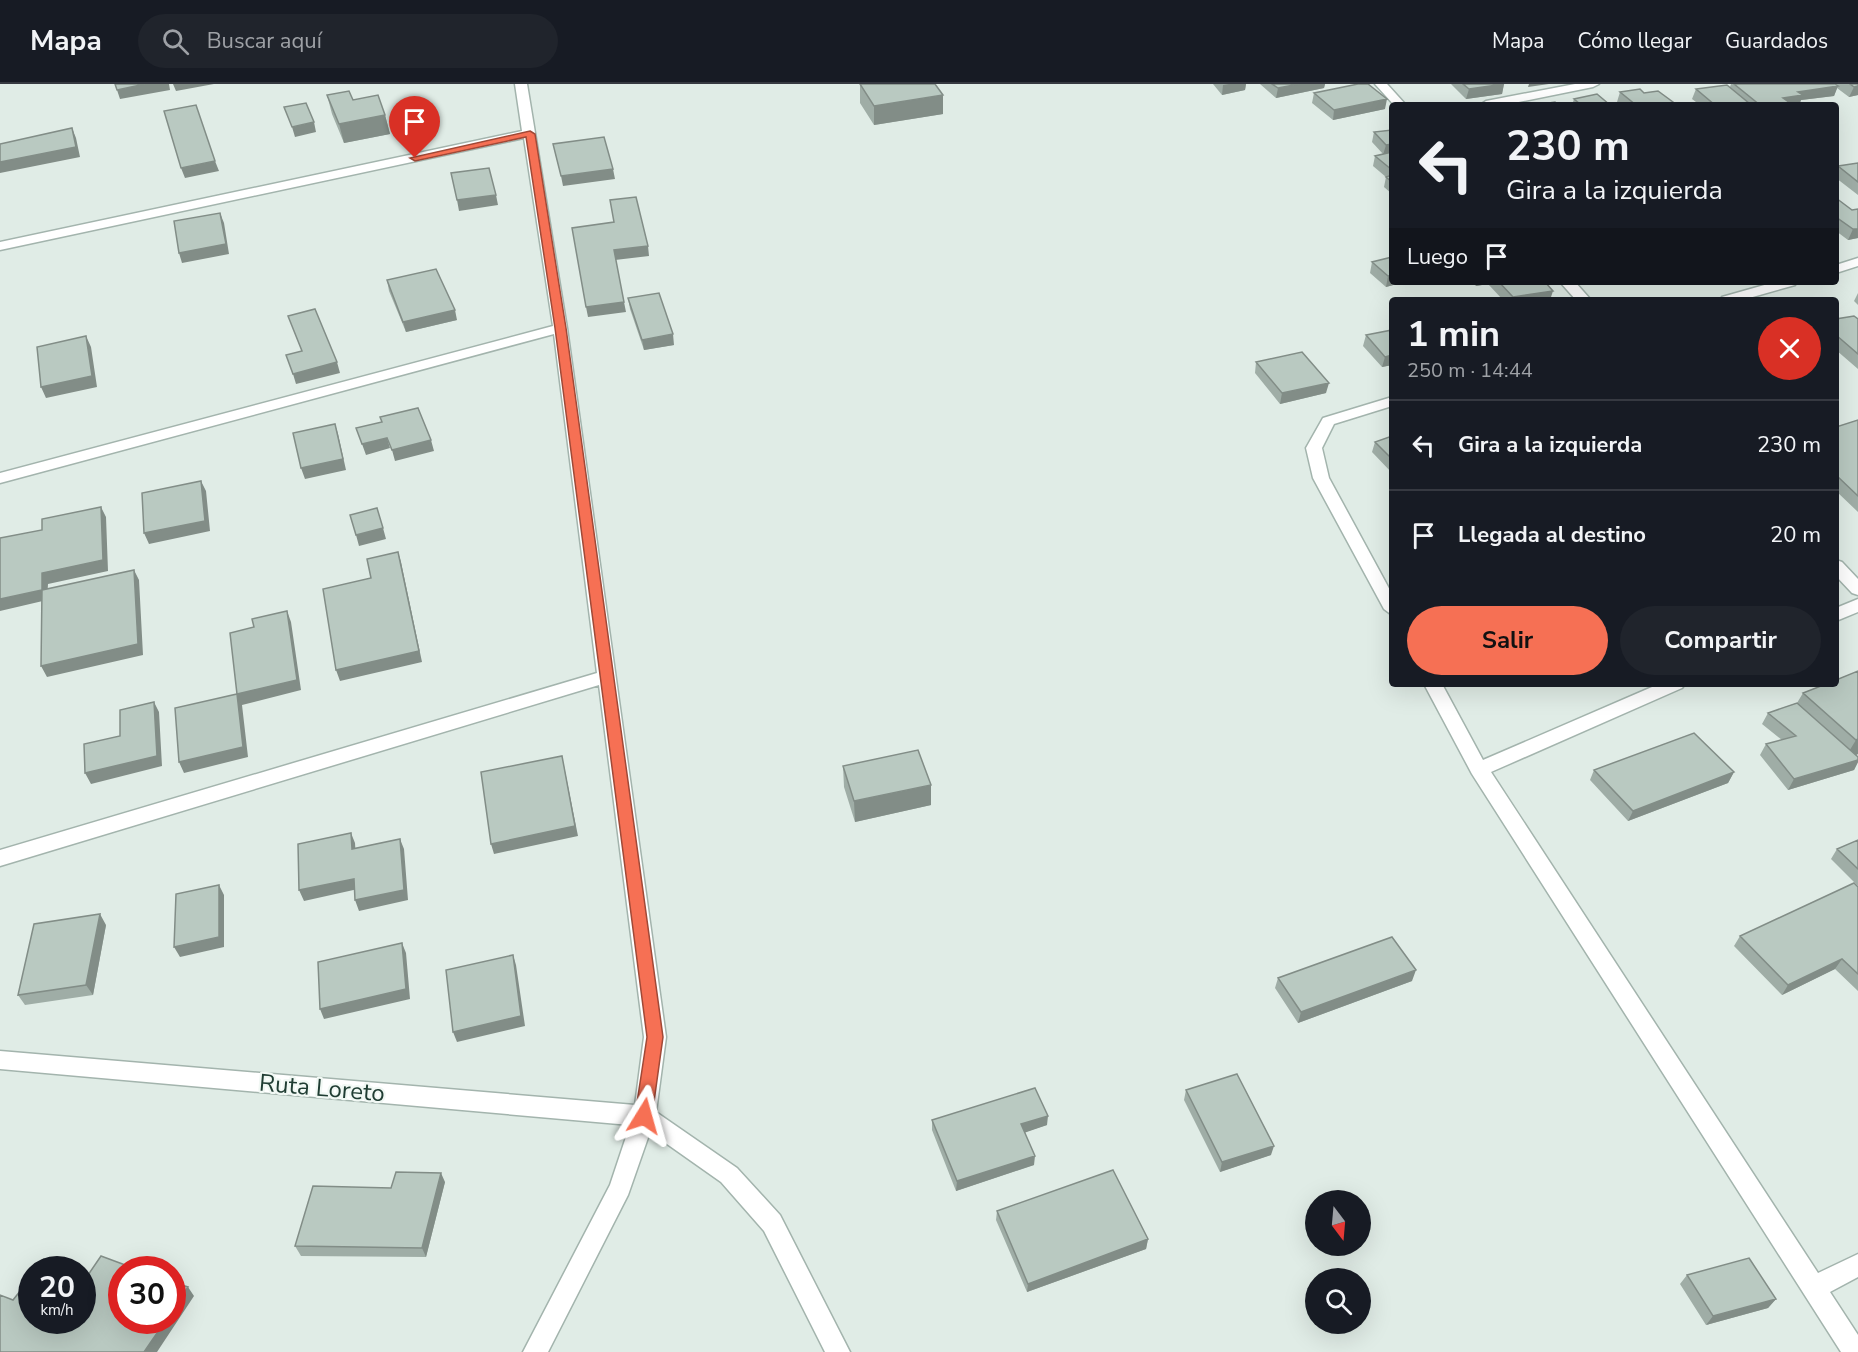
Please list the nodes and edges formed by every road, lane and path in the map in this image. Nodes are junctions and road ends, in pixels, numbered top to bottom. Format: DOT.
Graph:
graph roads {
  1 [pos="521,84"];
  2 [pos="1381,84"];
  3 [pos="1593,84"];
  4 [pos="1397,102"];
  5 [pos="1501,102"];
  6 [pos="530,134"];
  7 [pos="0,246"];
  8 [pos="1858,262"];
  9 [pos="1839,268"];
  10 [pos="1570,285"];
  11 [pos="1780,285"];
  12 [pos="1581,297"];
  13 [pos="1738,297"];
  14 [pos="561,328"];
  15 [pos="1389,403"];
  16 [pos="0,478"];
  17 [pos="1839,569"];
  18 [pos="1858,589"];
  19 [pos="1389,603"];
  20 [pos="1858,605"];
  21 [pos="1839,614"];
  22 [pos="607,676"];
  23 [pos="1435,687"];
  24 [pos="1669,687"];
  25 [pos="1479,769"];
  26 [pos="0,858"];
  27 [pos="0,1060"];
  28 [pos="644,1116"];
  29 [pos="1858,1265"];
  30 [pos="1814,1288"];
  31 [pos="535,1352"];
  32 [pos="838,1352"];
  33 [pos="1855,1352"];
  1 -- 6 [label="street"];
  2 -- 4 [label="street"];
  3 -- 5 [label="street"];
  6 -- 7 [label="street"];
  6 -- 14 [label="street"];
  8 -- 9 [label="street"];
  10 -- 12 [label="street"];
  11 -- 13 [label="street"];
  14 -- 16 [label="street"];
  14 -- 22 [label="street"];
  15 -- 19 [label="street"];
  17 -- 18 [label="street"];
  20 -- 21 [label="street"];
  22 -- 26 [label="street"];
  22 -- 28 [label="street"];
  23 -- 25 [label="street"];
  24 -- 25 [label="street"];
  25 -- 30 [label="street"];
  27 -- 28 [label="street, Ruta Loreto"];
  28 -- 31 [label="street"];
  28 -- 32 [label="street"];
  29 -- 30 [label="street"];
  30 -- 33 [label="street"];
}
